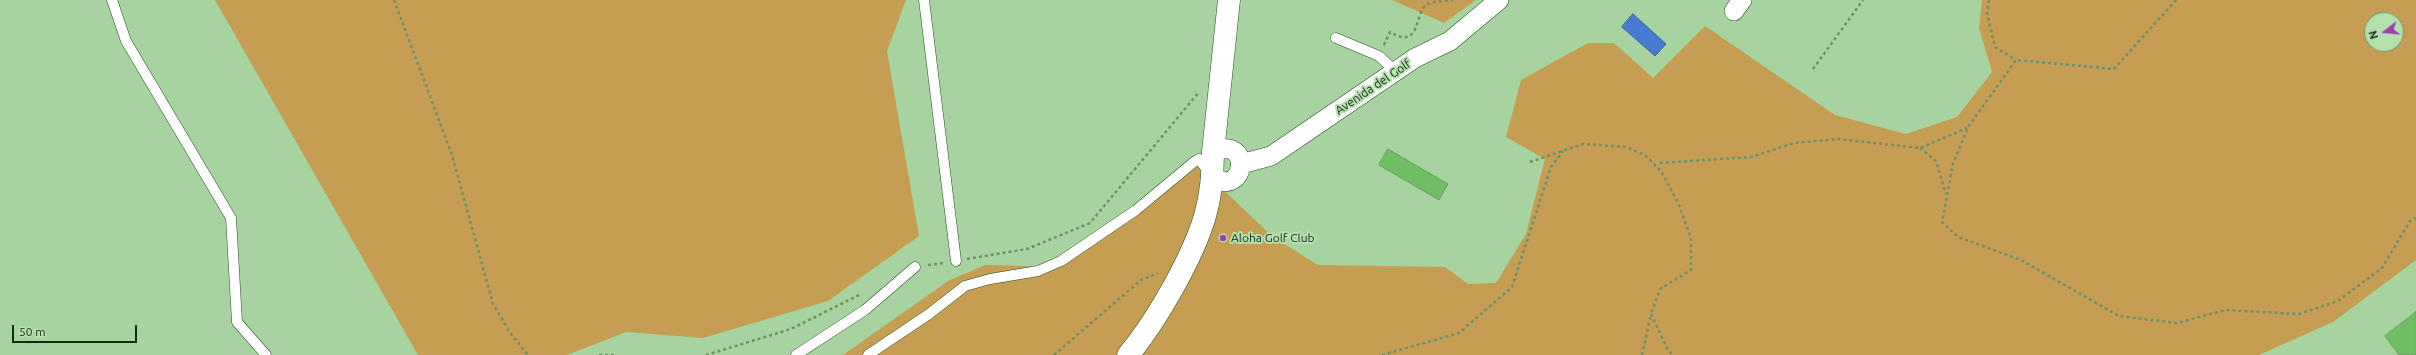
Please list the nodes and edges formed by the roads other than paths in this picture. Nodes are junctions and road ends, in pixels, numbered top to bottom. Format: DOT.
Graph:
graph roads {
  1 [pos="112,0"];
  2 [pos="924,0"];
  3 [pos="1229,0"];
  4 [pos="1500,0"];
  5 [pos="1336,38"];
  6 [pos="1396,72"];
  7 [pos="1213,152"];
  8 [pos="1241,164"];
  9 [pos="1213,177"];
  10 [pos="956,261"];
  11 [pos="915,267"];
  12 [pos="266,355"];
  13 [pos="796,355"];
  14 [pos="868,355"];
  15 [pos="1128,355"];
  1 -- 12 [label="lane"];
  2 -- 10 [label="lane"];
  3 -- 7 [label="street"];
  4 -- 6 [label="street, Avenida del Golf"];
  5 -- 6 [label="lane"];
  6 -- 8 [label="street, Avenida del Golf"];
  7 -- 8 [label="street"];
  7 -- 9 [label="street"];
  8 -- 9 [label="street"];
  9 -- 14 [label="lane"];
  9 -- 15 [label="street"];
  11 -- 13 [label="lane"];
}
